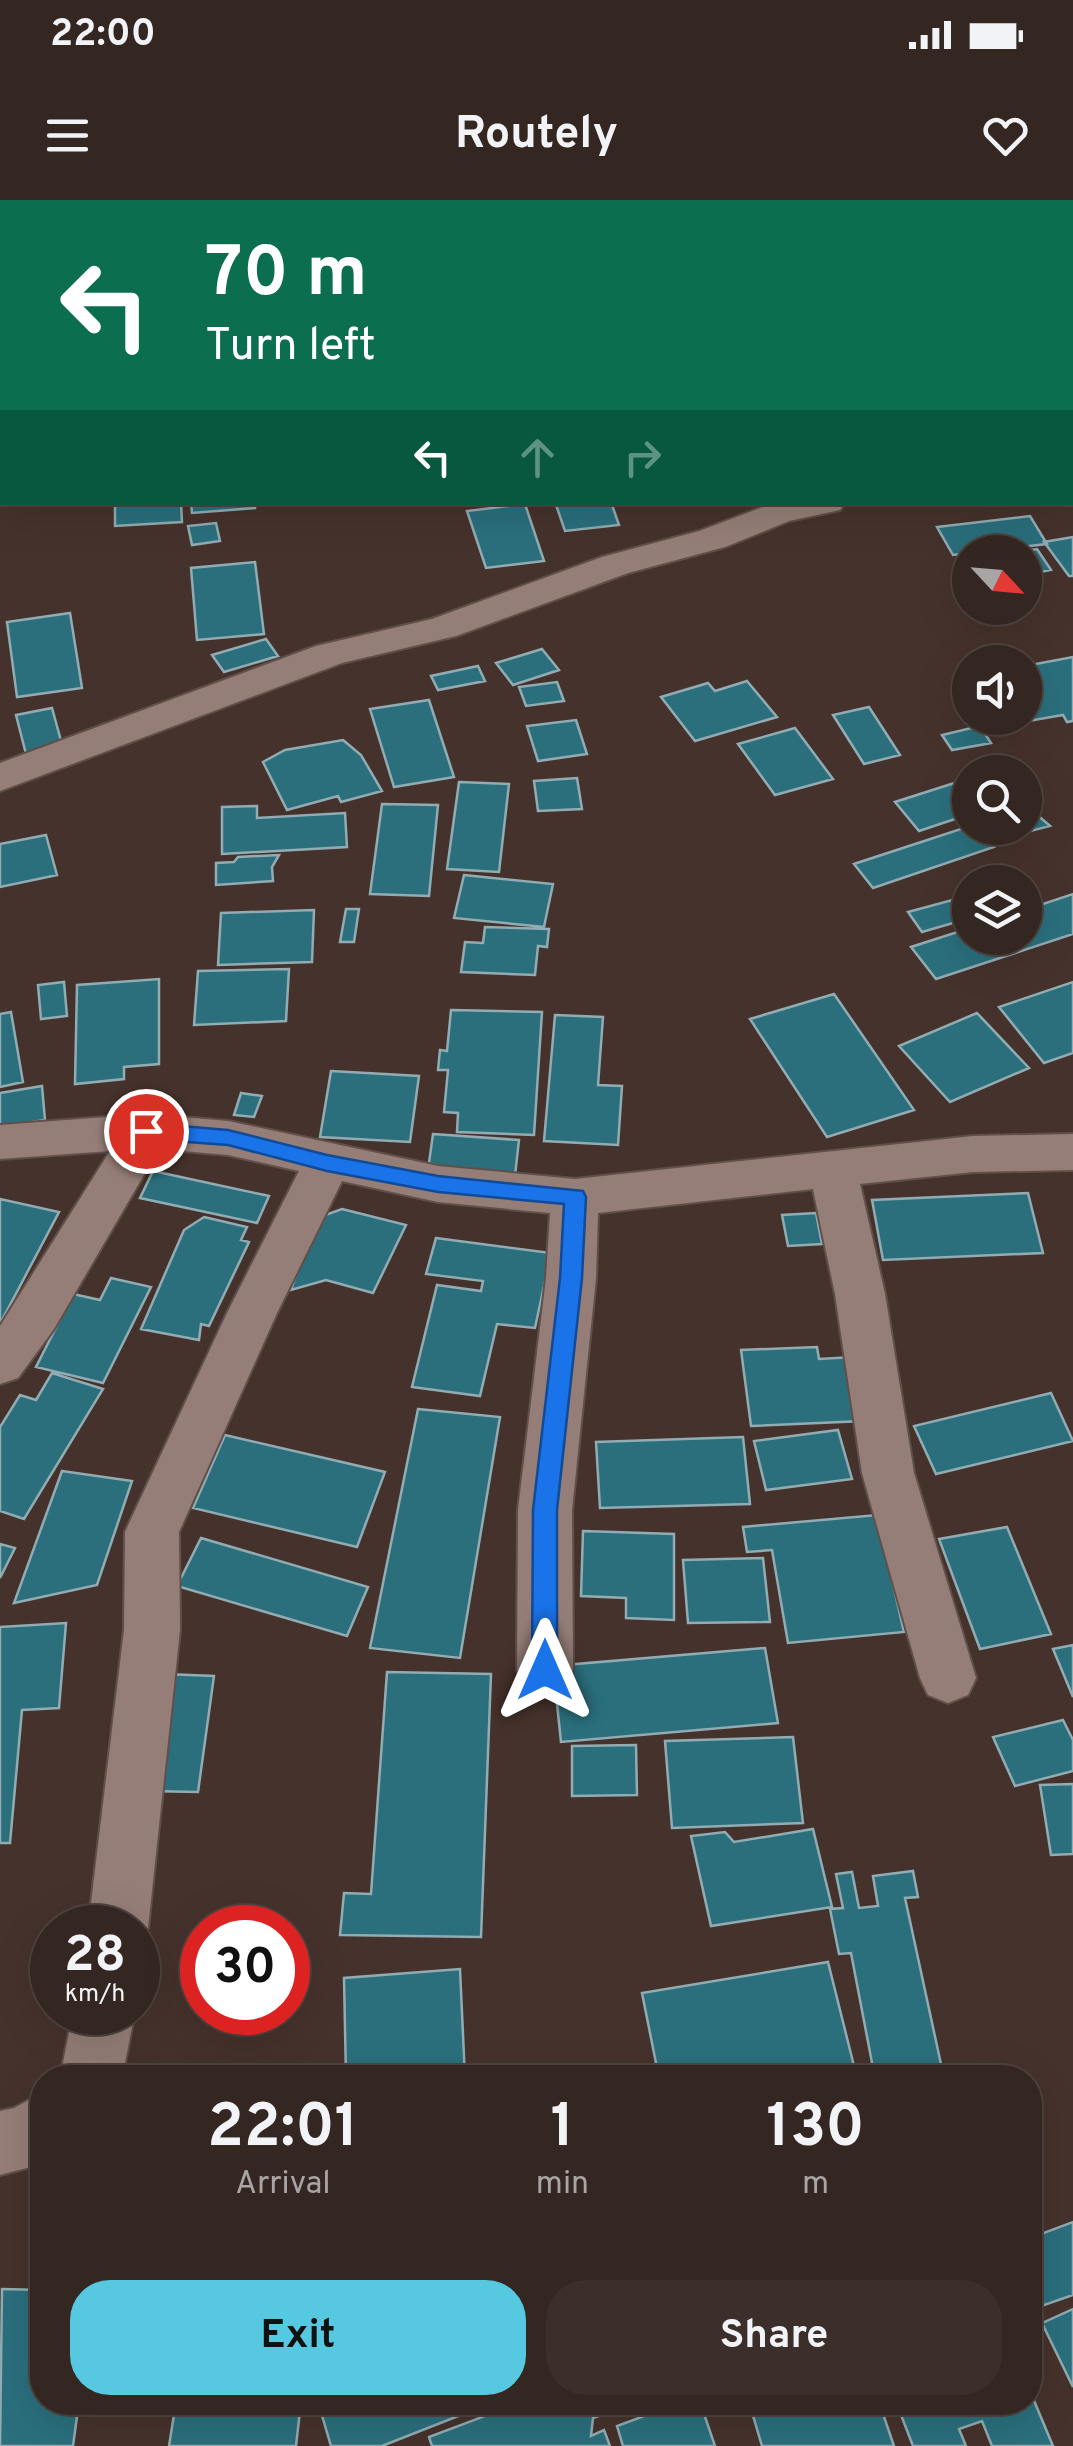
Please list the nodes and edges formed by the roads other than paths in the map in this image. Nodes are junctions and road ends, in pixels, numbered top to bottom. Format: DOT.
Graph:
graph roads {
  1 [pos="814,505"];
  2 [pos="0,778"];
  3 [pos="146,1131"];
  4 [pos="0,1142"];
  5 [pos="1073,1152"];
  6 [pos="327,1163"];
  7 [pos="834,1170"];
  8 [pos="575,1197"];
  9 [pos="0,1364"];
  10 [pos="545,1670"];
  11 [pos="948,1678"];
  12 [pos="121,1905"];
  13 [pos="99,2035"];
  14 [pos="94,2065"];
  15 [pos="30,2136"];
  16 [pos="0,2143"];
  1 -- 2 [label="street"];
  3 -- 4 [label="street"];
  3 -- 6 [label="street"];
  3 -- 9 [label="street"];
  5 -- 7 [label="street"];
  6 -- 8 [label="street"];
  6 -- 12 [label="street"];
  7 -- 8 [label="street"];
  7 -- 11 [label="street"];
  8 -- 10 [label="street"];
  13 -- 14 [label="street"];
  15 -- 16 [label="street"];
}
